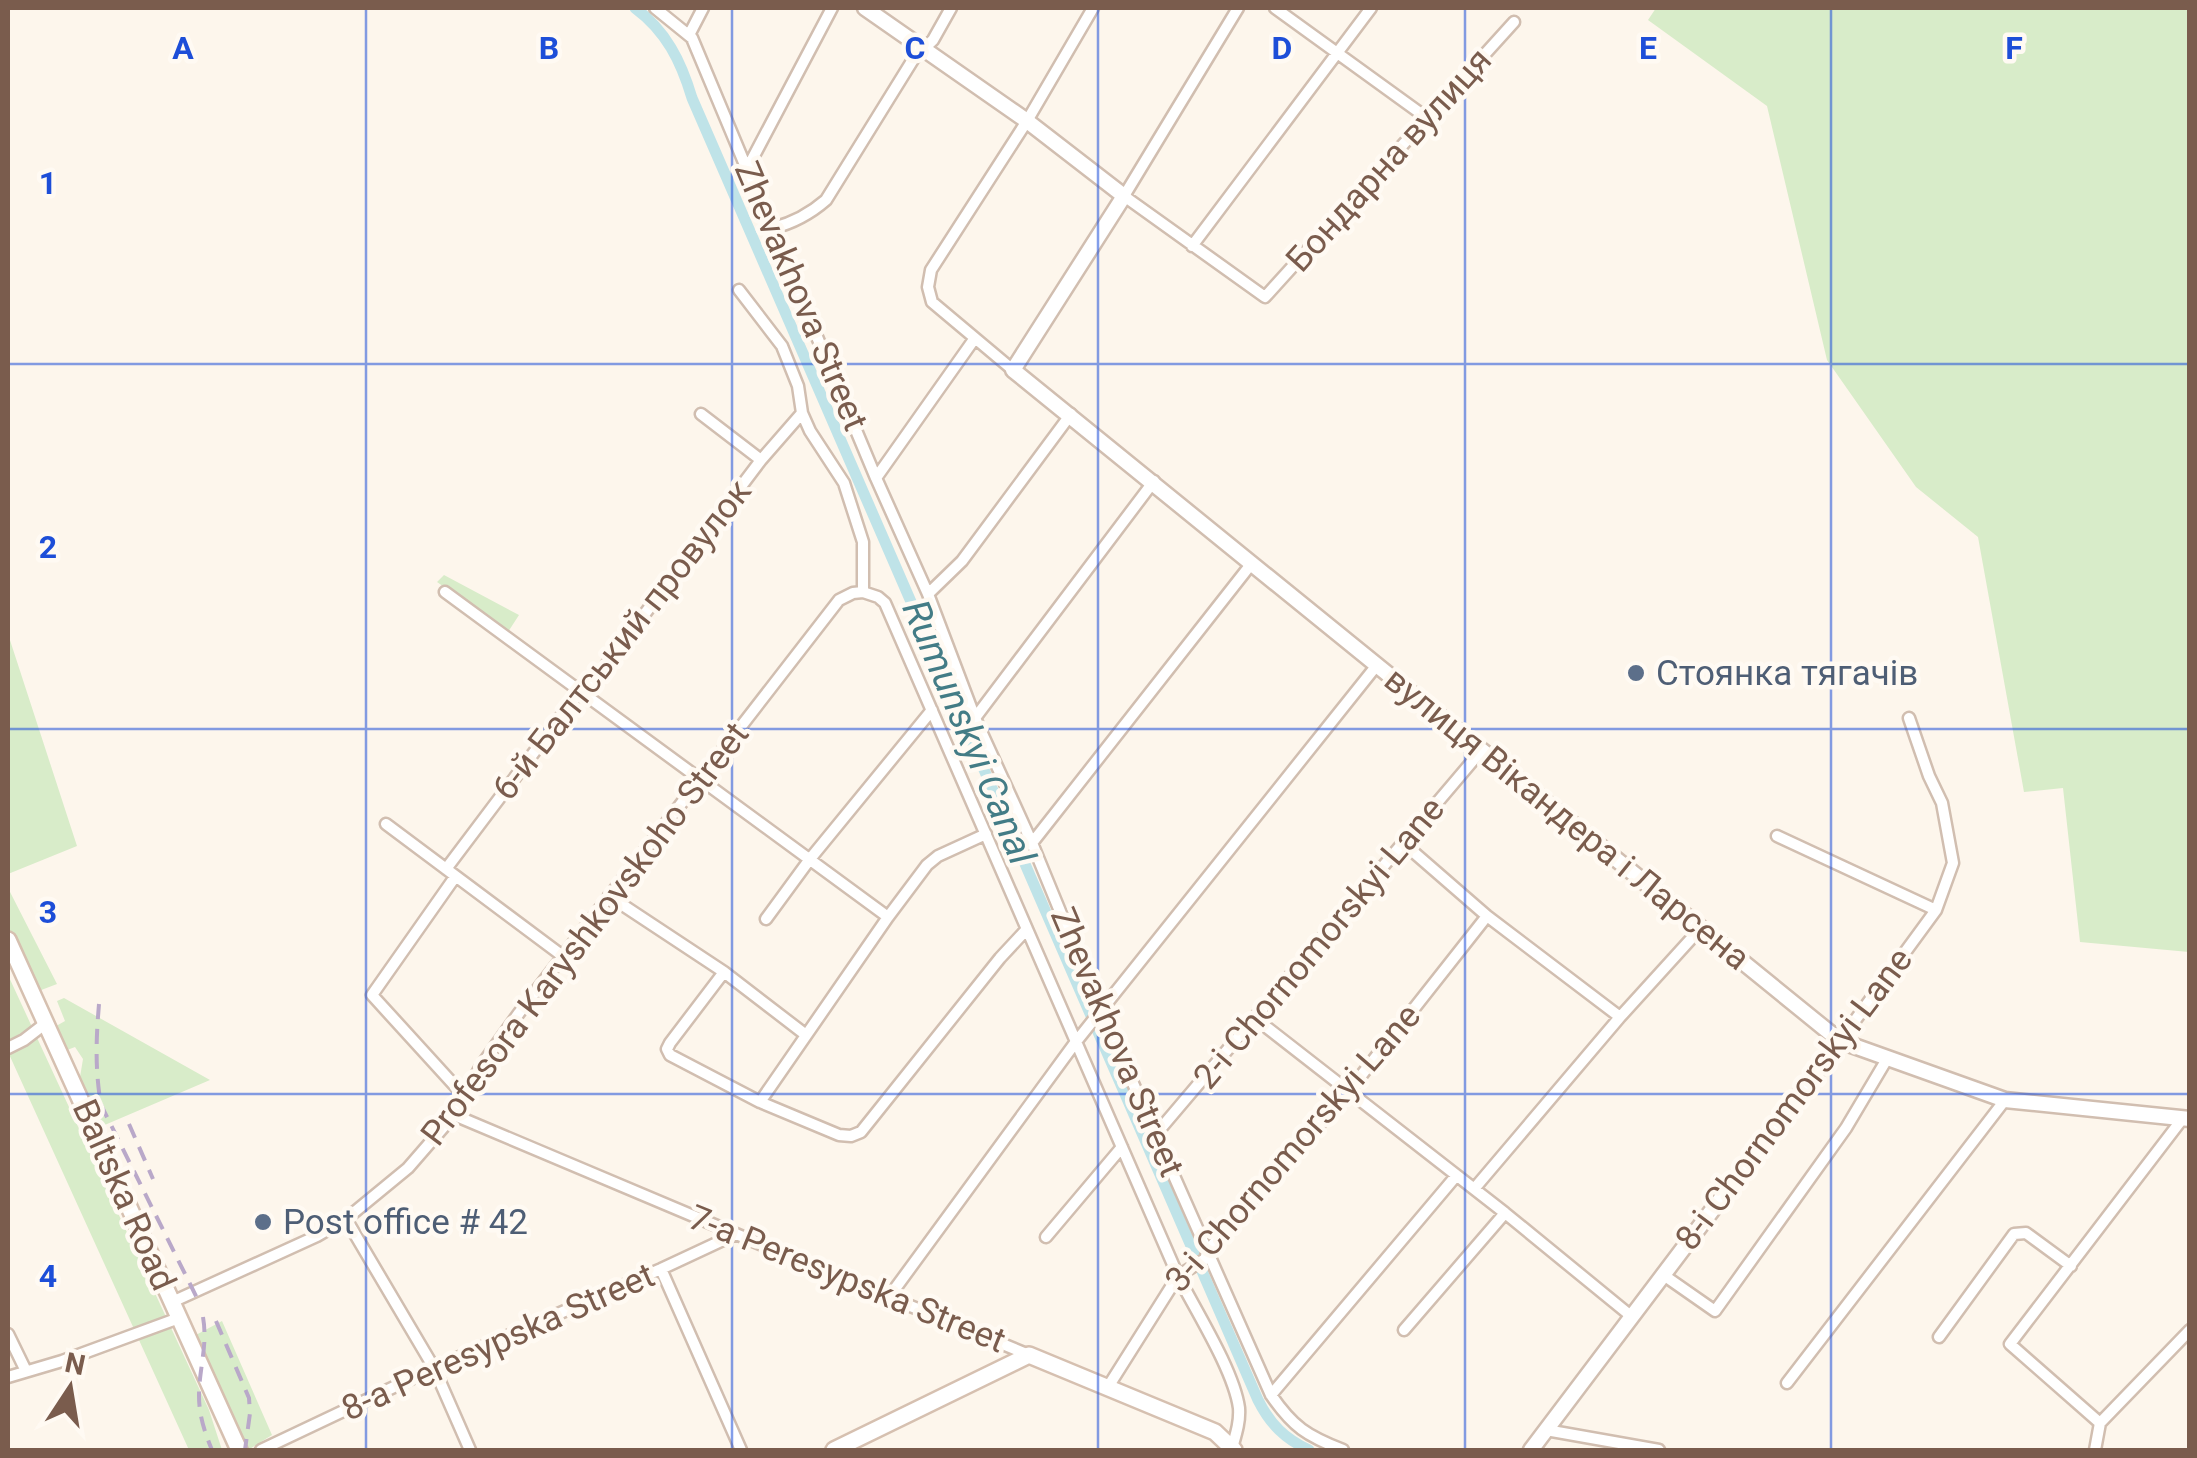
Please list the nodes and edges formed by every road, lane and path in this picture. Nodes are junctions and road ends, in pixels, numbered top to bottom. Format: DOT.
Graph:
graph roads {
  1 [pos="655,8"];
  2 [pos="703,8"];
  3 [pos="832,8"];
  4 [pos="869,8"];
  5 [pos="951,8"];
  6 [pos="1093,8"];
  7 [pos="1238,8"];
  8 [pos="1275,8"];
  9 [pos="1371,8"];
  10 [pos="1514,22"];
  11 [pos="689,34"];
  12 [pos="924,49"];
  13 [pos="1338,52"];
  14 [pos="1426,118"];
  15 [pos="1027,121"];
  16 [pos="747,168"];
  17 [pos="1124,196"];
  18 [pos="773,228"];
  19 [pos="1192,246"];
  20 [pos="739,290"];
  21 [pos="975,338"];
  22 [pos="1014,370"];
  23 [pos="802,413"];
  24 [pos="701,414"];
  25 [pos="1071,414"];
  26 [pos="762,460"];
  27 [pos="876,478"];
  28 [pos="1154,482"];
  29 [pos="1252,563"];
  30 [pos="446,592"];
  31 [pos="863,592"];
  32 [pos="928,594"];
  33 [pos="1377,665"];
  34 [pos="582,692"];
  35 [pos="932,710"];
  36 [pos="975,718"];
  37 [pos="1910,718"];
  38 [pos="1482,752"];
  39 [pos="700,778"];
  40 [pos="386,824"];
  41 [pos="986,834"];
  42 [pos="1777,836"];
  43 [pos="1032,843"];
  44 [pos="1403,844"];
  45 [pos="810,859"];
  46 [pos="451,873"];
  47 [pos="609,896"];
  48 [pos="1936,910"];
  49 [pos="1487,916"];
  50 [pos="888,917"];
  51 [pos="766,919"];
  52 [pos="1026,929"];
  53 [pos="1700,929"];
  54 [pos="8,940"];
  55 [pos="564,957"];
  56 [pos="724,972"];
  57 [pos="1099,1014"];
  58 [pos="1620,1017"];
  59 [pos="1256,1018"];
  60 [pos="46,1024"];
  61 [pos="806,1035"];
  62 [pos="1077,1040"];
  63 [pos="1840,1041"];
  64 [pos="8,1048"];
  65 [pos="1887,1060"];
  66 [pos="1349,1091"];
  67 [pos="465,1097"];
  68 [pos="2005,1100"];
  69 [pos="760,1102"];
  70 [pos="454,1115"];
  71 [pos="2186,1118"];
  72 [pos="1156,1134"];
  73 [pos="1122,1147"];
  74 [pos="1456,1176"];
  75 [pos="1474,1189"];
  76 [pos="1506,1213"];
  77 [pos="346,1219"];
  78 [pos="736,1234"];
  79 [pos="1046,1237"];
  80 [pos="1206,1255"];
  81 [pos="2071,1266"];
  82 [pos="661,1270"];
  83 [pos="1662,1274"];
  84 [pos="1181,1275"];
  85 [pos="889,1297"];
  86 [pos="172,1302"];
  87 [pos="1631,1316"];
  88 [pos="179,1318"];
  89 [pos="1404,1330"];
  90 [pos="2190,1330"];
  91 [pos="8,1334"];
  92 [pos="1939,1337"];
  93 [pos="1029,1355"];
  94 [pos="434,1368"];
  95 [pos="26,1372"];
  96 [pos="8,1376"];
  97 [pos="1787,1384"];
  98 [pos="1108,1387"];
  99 [pos="1271,1395"];
  100 [pos="2100,1423"];
  101 [pos="1546,1430"];
  102 [pos="1233,1449"];
  103 [pos="239,1450"];
  104 [pos="261,1450"];
  105 [pos="470,1450"];
  106 [pos="741,1450"];
  107 [pos="834,1450"];
  108 [pos="1343,1450"];
  109 [pos="1531,1450"];
  110 [pos="1659,1450"];
  111 [pos="2095,1450"];
  1 -- 11 [label="street, Zhevakhova Street"];
  2 -- 11 [label="street"];
  3 -- 16 [label="street"];
  4 -- 12 [label="street"];
  5 -- 12 [label="street"];
  6 -- 15 [label="street"];
  7 -- 17 [label="street"];
  8 -- 13 [label="street"];
  9 -- 13 [label="street"];
  10 -- 14 [label="street, Бондарна вулиця"];
  11 -- 16 [label="street, Zhevakhova Street"];
  12 -- 15 [label="street"];
  12 -- 18 [label="street"];
  13 -- 14 [label="street"];
  13 -- 19 [label="street"];
  14 -- 19 [label="street, Бондарна вулиця"];
  15 -- 17 [label="street"];
  15 -- 21 [label="street, вулиця Вікандера і Ларсена"];
  16 -- 18 [label="street, Zhevakhova Street"];
  17 -- 19 [label="street"];
  17 -- 22 [label="street"];
  18 -- 27 [label="street, Zhevakhova Street"];
  20 -- 23 [label="street, Zhevakhova Street"];
  21 -- 22 [label="street, вулиця Вікандера і Ларсена"];
  21 -- 27 [label="street"];
  22 -- 25 [label="street, вулиця Вікандера і Ларсена"];
  23 -- 26 [label="street, 6-й Балтський провулок"];
  23 -- 31 [label="street, Zhevakhova Street"];
  24 -- 26 [label="street"];
  25 -- 28 [label="street, вулиця Вікандера і Ларсена"];
  25 -- 32 [label="street"];
  26 -- 34 [label="street, 6-й Балтський провулок"];
  27 -- 32 [label="street, Zhevakhova Street"];
  28 -- 29 [label="street, вулиця Вікандера і Ларсена"];
  28 -- 36 [label="street"];
  29 -- 33 [label="street, вулиця Вікандера і Ларсена"];
  29 -- 43 [label="street"];
  30 -- 34 [label="street"];
  31 -- 35 [label="street, Zhevakhova Street"];
  31 -- 39 [label="street, Profesora Karyshkovskoho Street"];
  32 -- 36 [label="street, Zhevakhova Street"];
  33 -- 38 [label="street, вулиця Вікандера і Ларсена"];
  33 -- 57 [label="street"];
  34 -- 39 [label="street"];
  34 -- 46 [label="street, 6-й Балтський провулок"];
  35 -- 41 [label="street, Zhevakhova Street"];
  35 -- 45 [label="street"];
  36 -- 43 [label="street, Zhevakhova Street"];
  37 -- 48 [label="street, 8-i Chornomorskyi Lane"];
  38 -- 44 [label="street, 2-i Chornomorskyi Lane"];
  38 -- 53 [label="street, вулиця Вікандера і Ларсена"];
  39 -- 45 [label="street"];
  39 -- 47 [label="street, Profesora Karyshkovskoho Street"];
  40 -- 46 [label="street"];
  41 -- 50 [label="street"];
  41 -- 52 [label="street, Zhevakhova Street"];
  42 -- 48 [label="street"];
  43 -- 57 [label="street, Zhevakhova Street"];
  44 -- 49 [label="street"];
  44 -- 59 [label="street, 2-i Chornomorskyi Lane"];
  45 -- 50 [label="street"];
  45 -- 51 [label="street"];
  46 -- 55 [label="street"];
  46 -- 67 [label="street, 6-й Балтський провулок"];
  47 -- 55 [label="street, Profesora Karyshkovskoho Street"];
  47 -- 56 [label="street"];
  48 -- 63 [label="street, 8-i Chornomorskyi Lane"];
  49 -- 58 [label="street"];
  49 -- 66 [label="street, 3-i Chornomorskyi Lane"];
  50 -- 61 [label="street"];
  52 -- 62 [label="street, Zhevakhova Street"];
  52 -- 69 [label="street"];
  53 -- 58 [label="street"];
  53 -- 63 [label="street, вулиця Вікандера і Ларсена"];
  54 -- 60 [label="main road, Baltska Road"];
  55 -- 67 [label="street, Profesora Karyshkovskoho Street"];
  56 -- 61 [label="street"];
  56 -- 69 [label="street"];
  57 -- 62 [label="street"];
  57 -- 72 [label="street, Zhevakhova Street"];
  58 -- 75 [label="street"];
  59 -- 66 [label="street"];
  59 -- 72 [label="street, 2-i Chornomorskyi Lane"];
  60 -- 64 [label="street"];
  60 -- 86 [label="main road, Baltska Road"];
  61 -- 69 [label="street"];
  62 -- 73 [label="street, Zhevakhova Street"];
  62 -- 85 [label="street"];
  63 -- 65 [label="street, вулиця Вікандера і Ларсена"];
  63 -- 83 [label="street, 8-i Chornomorskyi Lane"];
  65 -- 68 [label="street, вулиця Вікандера і Ларсена"];
  65 -- 83 [label="street"];
  66 -- 74 [label="street"];
  66 -- 80 [label="street, 3-i Chornomorskyi Lane"];
  67 -- 70 [label="street, Profesora Karyshkovskoho Street"];
  68 -- 71 [label="street, вулиця Вікандера і Ларсена"];
  68 -- 97 [label="street"];
  70 -- 77 [label="street, Profesora Karyshkovskoho Street"];
  70 -- 78 [label="street, 7-a Peresypska Street"];
  71 -- 81 [label="street"];
  72 -- 80 [label="street, Zhevakhova Street"];
  73 -- 79 [label="street"];
  73 -- 84 [label="street, Zhevakhova Street"];
  74 -- 75 [label="street"];
  74 -- 99 [label="street"];
  75 -- 76 [label="street"];
  76 -- 87 [label="street"];
  76 -- 89 [label="street"];
  77 -- 86 [label="street, Profesora Karyshkovskoho Street"];
  77 -- 94 [label="street"];
  78 -- 82 [label="street, 8-a Peresypska Street"];
  78 -- 85 [label="street, 7-a Peresypska Street"];
  80 -- 84 [label="street, 3-i Chornomorskyi Lane"];
  80 -- 99 [label="street, Zhevakhova Street"];
  81 -- 92 [label="street"];
  81 -- 100 [label="street"];
  82 -- 94 [label="street, 8-a Peresypska Street"];
  82 -- 106 [label="street"];
  83 -- 87 [label="street, 8-i Chornomorskyi Lane"];
  84 -- 98 [label="street, 3-i Chornomorskyi Lane"];
  84 -- 102 [label="street, Zhevakhova Street"];
  85 -- 93 [label="street, 7-a Peresypska Street"];
  86 -- 88 [label="main road, Baltska Road"];
  87 -- 101 [label="street, 8-i Chornomorskyi Lane"];
  88 -- 95 [label="street"];
  88 -- 103 [label="main road, Baltska Road"];
  90 -- 100 [label="street"];
  91 -- 95 [label="street"];
  93 -- 98 [label="main road, 7-a Peresypska Street"];
  93 -- 107 [label="main road"];
  94 -- 104 [label="street, 8-a Peresypska Street"];
  94 -- 105 [label="street"];
  95 -- 96 [label="street"];
  98 -- 102 [label="main road, 7-a Peresypska Street"];
  99 -- 108 [label="street, Zhevakhova Street"];
  100 -- 111 [label="street"];
  101 -- 109 [label="street, 8-i Chornomorskyi Lane"];
  101 -- 110 [label="street"];
}
